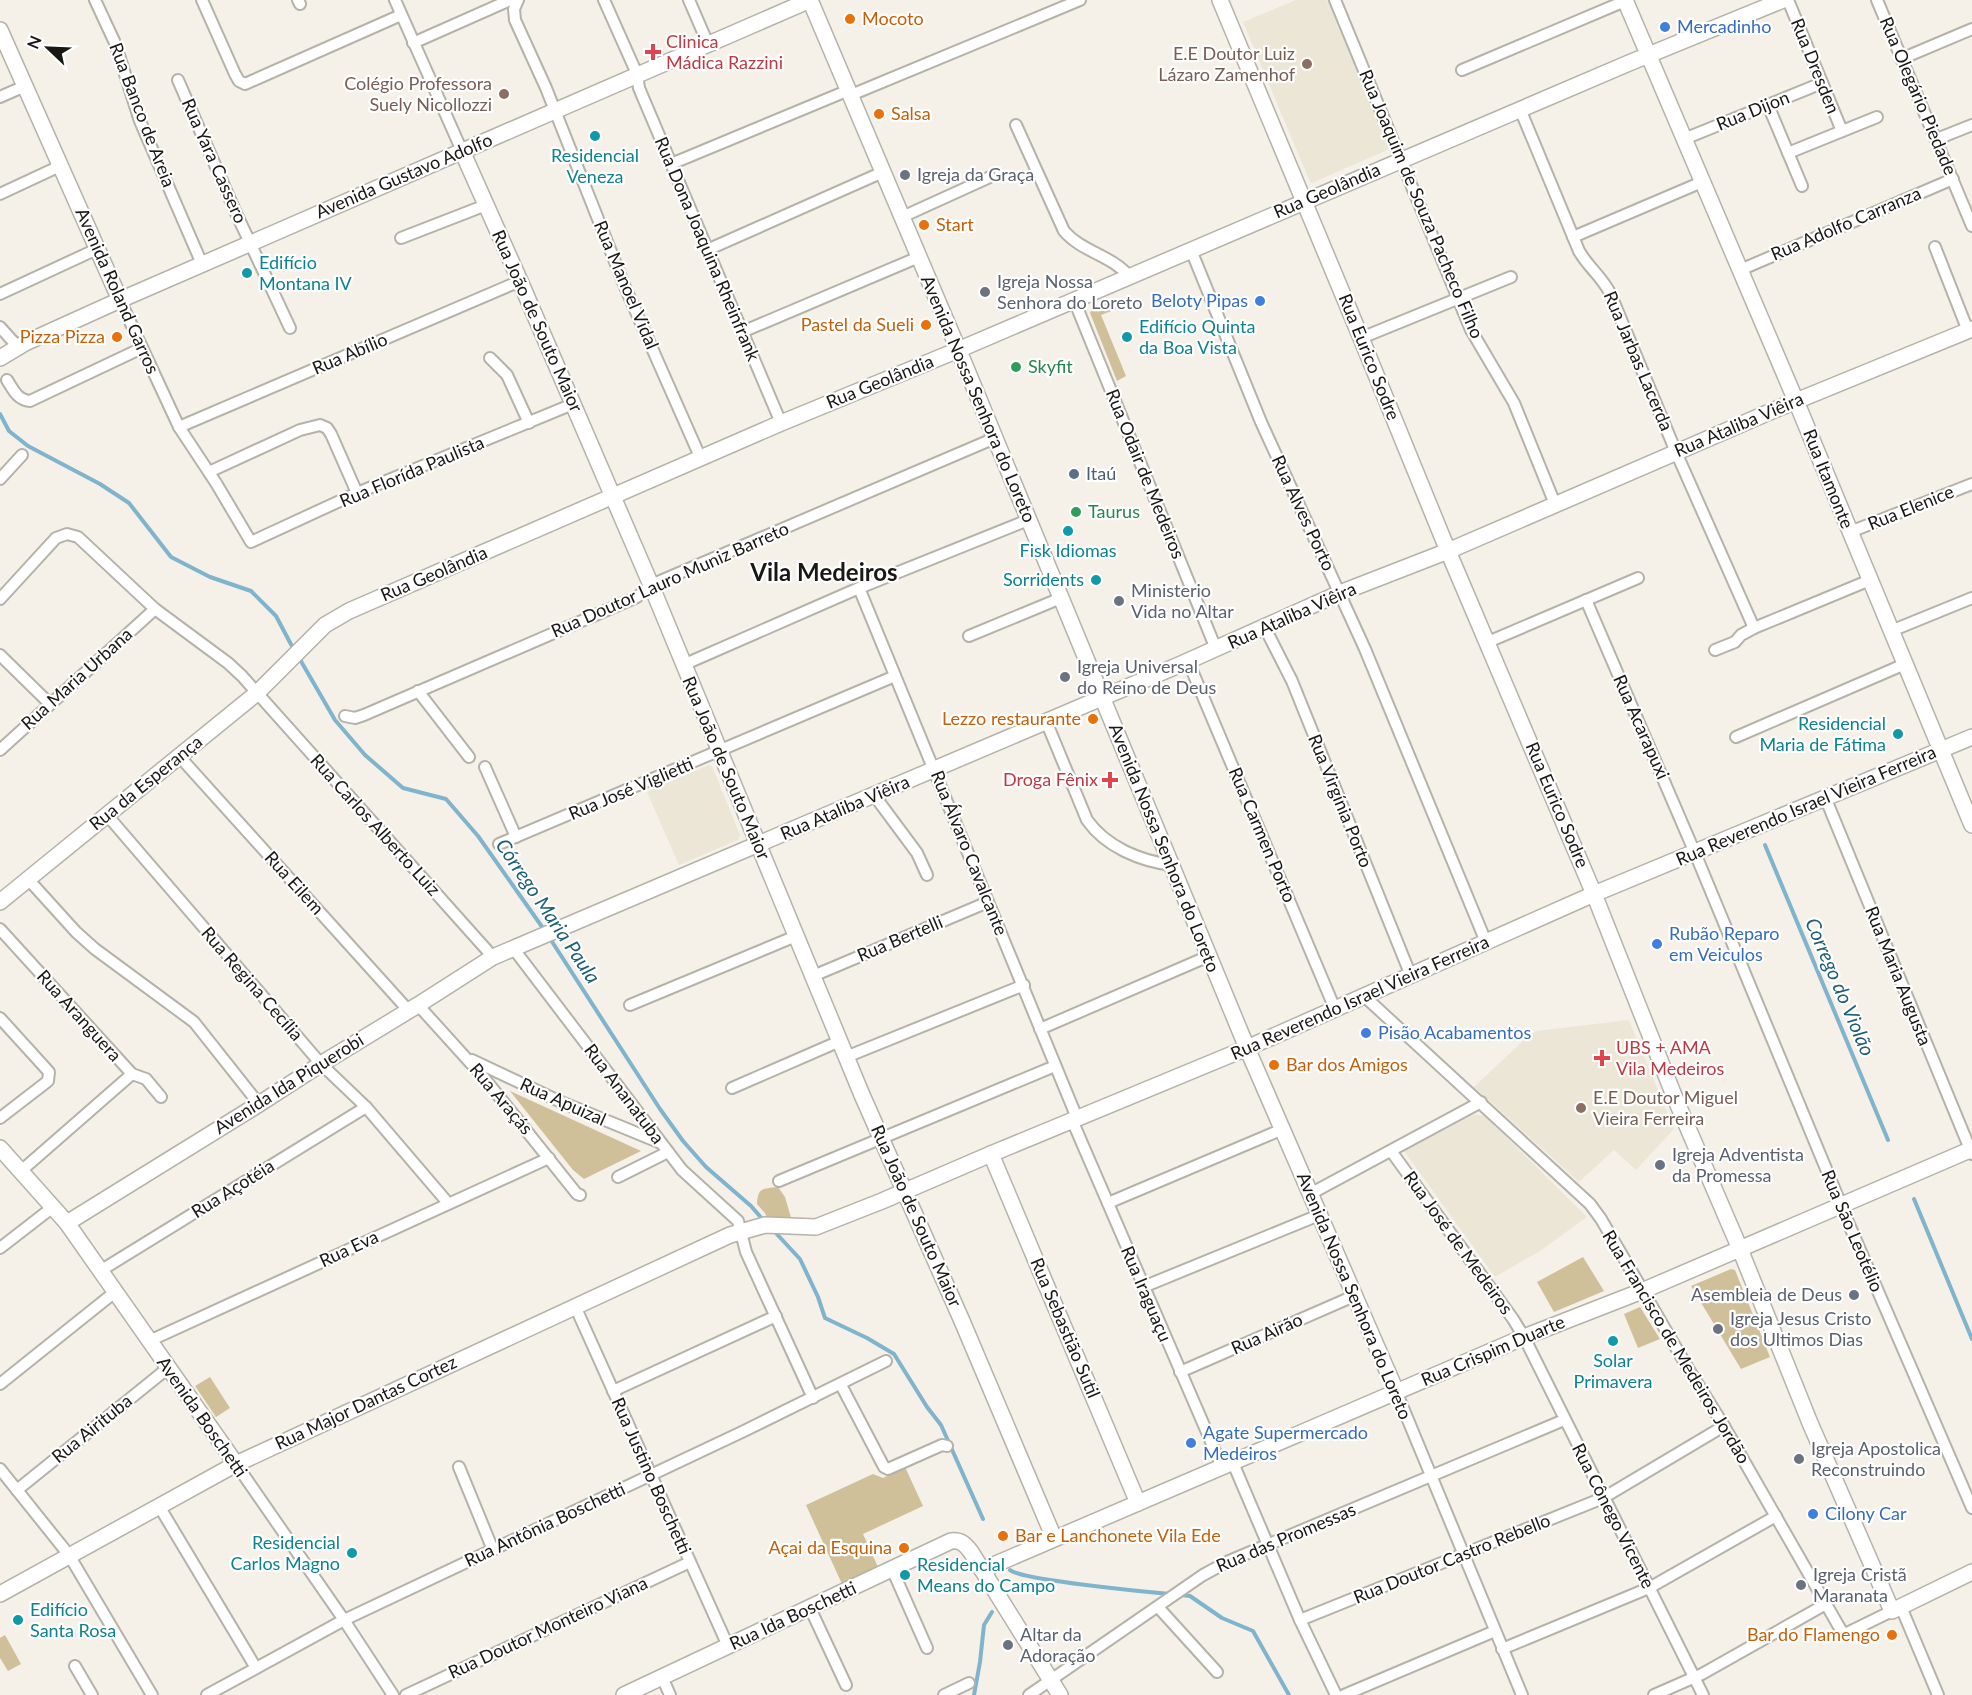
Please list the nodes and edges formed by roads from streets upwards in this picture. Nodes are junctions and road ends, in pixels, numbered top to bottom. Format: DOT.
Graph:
graph roads {
  1 [pos="96,0"];
  2 [pos="202,0"];
  3 [pos="395,0"];
  4 [pos="510,0"];
  5 [pos="518,0"];
  6 [pos="604,0"];
  7 [pos="689,0"];
  8 [pos="810,0"];
  9 [pos="1080,0"];
  10 [pos="1220,0"];
  11 [pos="1335,0"];
  12 [pos="1783,0"];
  13 [pos="1788,0"];
  14 [pos="1877,0"];
  15 [pos="1625,1"];
  16 [pos="401,15"];
  17 [pos="1972,29"];
  18 [pos="0,30"];
  19 [pos="413,44"];
  20 [pos="708,44"];
  21 [pos="1648,56"];
  22 [pos="1901,59"];
  23 [pos="1462,70"];
  24 [pos="637,74"];
  25 [pos="178,80"];
  26 [pos="1822,83"];
  27 [pos="25,86"];
  28 [pos="850,93"];
  29 [pos="0,97"];
  30 [pos="1768,105"];
  31 [pos="1520,109"];
  32 [pos="554,111"];
  33 [pos="1877,117"];
  34 [pos="1016,125"];
  35 [pos="1972,125"];
  36 [pos="1842,131"];
  37 [pos="1684,140"];
  38 [pos="1937,140"];
  39 [pos="462,151"];
  40 [pos="1788,153"];
  41 [pos="1401,160"];
  42 [pos="671,164"];
  43 [pos="60,166"];
  44 [pos="883,172"];
  45 [pos="990,177"];
  46 [pos="1953,179"];
  47 [pos="1702,182"];
  48 [pos="1802,186"];
  49 [pos="0,194"];
  50 [pos="1304,201"];
  51 [pos="486,205"];
  52 [pos="902,217"];
  53 [pos="1972,226"];
  54 [pos="1573,237"];
  55 [pos="401,238"];
  56 [pos="250,243"];
  57 [pos="1935,247"];
  58 [pos="97,249"];
  59 [pos="707,250"];
  60 [pos="1191,250"];
  61 [pos="919,256"];
  62 [pos="202,264"];
  63 [pos="1740,270"];
  64 [pos="1129,276"];
  65 [pos="1511,277"];
  66 [pos="520,281"];
  67 [pos="0,294"];
  68 [pos="1459,298"];
  69 [pos="120,300"];
  70 [pos="1074,300"];
  71 [pos="0,327"];
  72 [pos="290,328"];
  73 [pos="1970,330"];
  74 [pos="742,332"];
  75 [pos="1361,338"];
  76 [pos="18,347"];
  77 [pos="142,348"];
  78 [pos="958,350"];
  79 [pos="0,358"];
  80 [pos="490,358"];
  81 [pos="8,380"];
  82 [pos="1796,401"];
  83 [pos="573,404"];
  84 [pos="529,423"];
  85 [pos="781,423"];
  86 [pos="179,427"];
  87 [pos="995,438"];
  88 [pos="1676,452"];
  89 [pos="22,455"];
  90 [pos="701,459"];
  91 [pos="209,472"];
  92 [pos="0,479"];
  93 [pos="1972,484"];
  94 [pos="357,493"];
  95 [pos="613,497"];
  96 [pos="1555,504"];
  97 [pos="1028,520"];
  98 [pos="1850,532"];
  99 [pos="251,543"];
  100 [pos="1448,551"];
  101 [pos="1638,578"];
  102 [pos="1869,580"];
  103 [pos="651,585"];
  104 [pos="859,588"];
  105 [pos="1340,593"];
  106 [pos="0,598"];
  107 [pos="1061,598"];
  108 [pos="1972,598"];
  109 [pos="1586,600"];
  110 [pos="155,609"];
  111 [pos="1265,628"];
  112 [pos="1754,628"];
  113 [pos="1891,631"];
  114 [pos="969,636"];
  115 [pos="1488,642"];
  116 [pos="1216,649"];
  117 [pos="1715,650"];
  118 [pos="0,655"];
  119 [pos="290,661"];
  120 [pos="1188,661"];
  121 [pos="1905,664"];
  122 [pos="683,665"];
  123 [pos="895,676"];
  124 [pos="418,691"];
  125 [pos="257,693"];
  126 [pos="1102,698"];
  127 [pos="50,704"];
  128 [pos="345,716"];
  129 [pos="1046,721"];
  130 [pos="1736,737"];
  131 [pos="1972,737"];
  132 [pos="1941,749"];
  133 [pos="0,750"];
  134 [pos="719,752"];
  135 [pos="179,756"];
  136 [pos="469,757"];
  137 [pos="485,767"];
  138 [pos="935,770"];
  139 [pos="874,795"];
  140 [pos="1825,797"];
  141 [pos="107,815"];
  142 [pos="1971,820"];
  143 [pos="516,837"];
  144 [pos="499,844"];
  145 [pos="758,844"];
  146 [pos="1695,853"];
  147 [pos="1172,865"];
  148 [pos="927,875"];
  149 [pos="28,879"];
  150 [pos="1594,894"];
  151 [pos="0,902"];
  152 [pos="988,902"];
  153 [pos="0,930"];
  154 [pos="796,936"];
  155 [pos="1486,942"];
  156 [pos="513,948"];
  157 [pos="1209,956"];
  158 [pos="493,957"];
  159 [pos="813,976"];
  160 [pos="1411,976"];
  161 [pos="1024,985"];
  162 [pos="1364,996"];
  163 [pos="630,1005"];
  164 [pos="414,1008"];
  165 [pos="1335,1010"];
  166 [pos="0,1018"];
  167 [pos="1040,1029"];
  168 [pos="840,1041"];
  169 [pos="1247,1048"];
  170 [pos="846,1057"];
  171 [pos="467,1058"];
  172 [pos="321,1064"];
  173 [pos="1055,1066"];
  174 [pos="132,1074"];
  175 [pos="732,1088"];
  176 [pos="161,1097"];
  177 [pos="1481,1102"];
  178 [pos="259,1104"];
  179 [pos="366,1107"];
  180 [pos="0,1118"];
  181 [pos="1075,1119"];
  182 [pos="1283,1129"];
  183 [pos="881,1138"];
  184 [pos="0,1148"];
  185 [pos="664,1148"];
  186 [pos="1391,1150"];
  187 [pos="1971,1151"];
  188 [pos="991,1154"];
  189 [pos="549,1158"];
  190 [pos="21,1171"];
  191 [pos="618,1177"];
  192 [pos="779,1181"];
  193 [pos="905,1191"];
  194 [pos="1310,1194"];
  195 [pos="580,1195"];
  196 [pos="448,1203"];
  197 [pos="1108,1203"];
  198 [pos="1841,1206"];
  199 [pos="52,1207"];
  200 [pos="1318,1215"];
  201 [pos="67,1223"];
  202 [pos="741,1231"];
  203 [pos="0,1248"];
  204 [pos="1740,1249"];
  205 [pos="100,1271"];
  206 [pos="1143,1287"];
  207 [pos="1642,1291"];
  208 [pos="115,1292"];
  209 [pos="1354,1296"];
  210 [pos="575,1306"];
  211 [pos="776,1316"];
  212 [pos="1524,1337"];
  213 [pos="149,1341"];
  214 [pos="886,1362"];
  215 [pos="168,1368"];
  216 [pos="1180,1372"];
  217 [pos="0,1384"];
  218 [pos="841,1385"];
  219 [pos="613,1391"];
  220 [pos="1396,1391"];
  221 [pos="813,1398"];
  222 [pos="1564,1420"];
  223 [pos="1724,1426"];
  224 [pos="947,1446"];
  225 [pos="236,1464"];
  226 [pos="1227,1465"];
  227 [pos="459,1467"];
  228 [pos="0,1469"];
  229 [pos="651,1475"];
  230 [pos="1431,1477"];
  231 [pos="17,1490"];
  232 [pos="1603,1498"];
  233 [pos="1138,1503"];
  234 [pos="159,1506"];
  235 [pos="1972,1508"];
  236 [pos="1776,1516"];
  237 [pos="1054,1538"];
  238 [pos="1269,1544"];
  239 [pos="493,1550"];
  240 [pos="69,1555"];
  241 [pos="1463,1555"];
  242 [pos="690,1562"];
  243 [pos="892,1569"];
  244 [pos="982,1570"];
  245 [pos="1972,1572"];
  246 [pos="1649,1588"];
  247 [pos="0,1594"];
  248 [pos="1826,1604"];
  249 [pos="1158,1607"];
  250 [pos="810,1608"];
  251 [pos="1897,1609"];
  252 [pos="344,1620"];
  253 [pos="1300,1620"];
  254 [pos="1495,1631"];
  255 [pos="728,1646"];
  256 [pos="927,1648"];
  257 [pos="1502,1649"];
  258 [pos="75,1666"];
  259 [pos="256,1668"];
  260 [pos="1217,1672"];
  261 [pos="662,1677"];
  262 [pos="1694,1678"];
  263 [pos="1051,1681"];
  264 [pos="969,1683"];
  265 [pos="846,1685"];
  266 [pos="92,1695"];
  267 [pos="152,1695"];
  268 [pos="207,1695"];
  269 [pos="393,1695"];
  270 [pos="406,1695"];
  271 [pos="624,1695"];
  272 [pos="670,1695"];
  273 [pos="944,1695"];
  274 [pos="1029,1695"];
  275 [pos="1060,1695"];
  276 [pos="1336,1695"];
  277 [pos="1344,1695"];
  278 [pos="1522,1695"];
  279 [pos="1654,1695"];
  280 [pos="1702,1695"];
  281 [pos="1938,1695"];
  1 -- 62 [label="street, Rua Banco de Areia"];
  2 -- 16 [label="street"];
  3 -- 16 [label="street, Rua João de Souto Maior"];
  4 -- 19 [label="street"];
  5 -- 32 [label="street, Rua Manoel Vidal"];
  6 -- 24 [label="street, Rua Dona Joaquina Rheinfrank"];
  7 -- 20 [label="street"];
  8 -- 20 [label="street, Avenida Gustavo Adolfo"];
  8 -- 28 [label="street, Avenida Nossa Senhora do Loreto"];
  9 -- 28 [label="street"];
  10 -- 50 [label="street, Rua Eurico Sodre"];
  11 -- 41 [label="street, Rua Joaquim de Souza Pacheco Filho"];
  12 -- 21 [label="street, Rua Geolândia"];
  13 -- 26 [label="street, Rua Dresden"];
  14 -- 22 [label="street, Rua Olegário Piedade"];
  15 -- 21 [label="street, Rua Itamonte"];
  15 -- 23 [label="street"];
  16 -- 19 [label="street, Rua João de Souto Maior"];
  17 -- 22 [label="street"];
  18 -- 27 [label="street, Avenida Roland Garros"];
  19 -- 39 [label="street, Rua João de Souto Maior"];
  20 -- 24 [label="street, Avenida Gustavo Adolfo"];
  21 -- 31 [label="street, Rua Geolândia"];
  21 -- 37 [label="street, Rua Itamonte"];
  22 -- 38 [label="street, Rua Olegário Piedade"];
  24 -- 32 [label="street, Avenida Gustavo Adolfo"];
  24 -- 42 [label="street, Rua Dona Joaquina Rheinfrank"];
  25 -- 56 [label="street, Rua Yara Cassero"];
  26 -- 30 [label="street, Rua Dijon"];
  26 -- 36 [label="street, Rua Dresden"];
  27 -- 29 [label="street"];
  27 -- 43 [label="street, Avenida Roland Garros"];
  28 -- 42 [label="street"];
  28 -- 44 [label="street, Avenida Nossa Senhora do Loreto"];
  30 -- 37 [label="street, Rua Dijon"];
  30 -- 40 [label="street"];
  31 -- 41 [label="street, Rua Geolândia"];
  31 -- 54 [label="street, Rua Jarbas Lacerda"];
  32 -- 39 [label="street, Avenida Gustavo Adolfo"];
  32 -- 90 [label="street, Rua Manoel Vidal"];
  33 -- 36 [label="street"];
  34 -- 64 [label="street"];
  35 -- 38 [label="street"];
  36 -- 40 [label="street"];
  37 -- 47 [label="street, Rua Itamonte"];
  38 -- 46 [label="street, Rua Olegário Piedade"];
  39 -- 51 [label="street, Rua João de Souto Maior"];
  39 -- 56 [label="street, Avenida Gustavo Adolfo"];
  40 -- 48 [label="street"];
  41 -- 50 [label="street, Rua Geolândia"];
  41 -- 68 [label="street, Rua Joaquim de Souza Pacheco Filho"];
  42 -- 59 [label="street, Rua Dona Joaquina Rheinfrank"];
  43 -- 49 [label="street"];
  43 -- 58 [label="street, Avenida Roland Garros"];
  44 -- 52 [label="street, Avenida Nossa Senhora do Loreto"];
  44 -- 59 [label="street"];
  45 -- 52 [label="street"];
  46 -- 53 [label="street, Rua Olegário Piedade"];
  46 -- 63 [label="street, Rua Adolfo Carranza"];
  47 -- 54 [label="street"];
  47 -- 63 [label="street, Rua Itamonte"];
  50 -- 60 [label="street, Rua Geolândia"];
  50 -- 75 [label="street, Rua Eurico Sodre"];
  51 -- 55 [label="street"];
  51 -- 66 [label="street, Rua João de Souto Maior"];
  52 -- 61 [label="street, Avenida Nossa Senhora do Loreto"];
  54 -- 88 [label="street, Rua Jarbas Lacerda"];
  56 -- 62 [label="street, Avenida Gustavo Adolfo"];
  56 -- 72 [label="street, Rua Yara Cassero"];
  57 -- 73 [label="street"];
  58 -- 67 [label="street"];
  58 -- 69 [label="street, Avenida Roland Garros"];
  59 -- 74 [label="street, Rua Dona Joaquina Rheinfrank"];
  60 -- 64 [label="street, Rua Geolândia"];
  60 -- 105 [label="street, Rua Alves Porto"];
  61 -- 74 [label="street"];
  61 -- 78 [label="street, Avenida Nossa Senhora do Loreto"];
  62 -- 69 [label="street, Avenida Gustavo Adolfo"];
  63 -- 82 [label="street, Rua Itamonte"];
  64 -- 70 [label="street, Rua Geolândia"];
  65 -- 68 [label="street"];
  66 -- 83 [label="street, Rua João de Souto Maior"];
  66 -- 86 [label="street, Rua Abílio"];
  68 -- 75 [label="street"];
  68 -- 96 [label="street, Rua Joaquim de Souza Pacheco Filho"];
  69 -- 76 [label="street, Avenida Gustavo Adolfo"];
  69 -- 77 [label="street, Avenida Roland Garros"];
  70 -- 78 [label="street, Rua Geolândia"];
  70 -- 116 [label="street, Rua Odair de Medeiros"];
  71 -- 76 [label="street"];
  73 -- 82 [label="street, Rua Ataliba Viêira"];
  74 -- 85 [label="street, Rua Dona Joaquina Rheinfrank"];
  75 -- 100 [label="street, Rua Eurico Sodre"];
  76 -- 79 [label="street, Avenida Gustavo Adolfo"];
  77 -- 81 [label="street"];
  77 -- 86 [label="street, Avenida Roland Garros"];
  78 -- 85 [label="street, Rua Geolândia"];
  78 -- 87 [label="street, Avenida Nossa Senhora do Loreto"];
  80 -- 84 [label="street"];
  82 -- 88 [label="street, Rua Ataliba Viêira"];
  82 -- 98 [label="street, Rua Itamonte"];
  83 -- 84 [label="street, Rua Florída Paulista"];
  83 -- 95 [label="street, Rua João de Souto Maior"];
  84 -- 94 [label="street, Rua Florída Paulista"];
  85 -- 90 [label="street, Rua Geolândia"];
  86 -- 91 [label="street, Avenida Roland Garros"];
  87 -- 97 [label="street, Avenida Nossa Senhora do Loreto"];
  87 -- 103 [label="street, Rua Doutor Lauro Muniz Barreto"];
  88 -- 96 [label="street, Rua Ataliba Viêira"];
  88 -- 112 [label="street, Rua Jarbas Lacerda"];
  89 -- 92 [label="street"];
  90 -- 95 [label="street, Rua Geolândia"];
  91 -- 94 [label="street"];
  91 -- 99 [label="street, Avenida Roland Garros"];
  93 -- 98 [label="street, Rua Elenice"];
  94 -- 99 [label="street, Rua Florída Paulista"];
  95 -- 103 [label="street, Rua João de Souto Maior"];
  95 -- 119 [label="street, Rua Geolândia"];
  96 -- 100 [label="street, Rua Ataliba Viêira"];
  97 -- 104 [label="street"];
  97 -- 107 [label="street, Avenida Nossa Senhora do Loreto"];
  98 -- 102 [label="street, Rua Itamonte"];
  100 -- 105 [label="street, Rua Ataliba Viêira"];
  100 -- 115 [label="street, Rua Eurico Sodre"];
  101 -- 109 [label="street"];
  102 -- 112 [label="street"];
  102 -- 113 [label="street, Rua Itamonte"];
  103 -- 122 [label="street, Rua João de Souto Maior"];
  103 -- 124 [label="street, Rua Doutor Lauro Muniz Barreto"];
  104 -- 122 [label="street"];
  104 -- 123 [label="street, Rua Álvaro Cavalcante"];
  105 -- 111 [label="street, Rua Ataliba Viêira"];
  105 -- 155 [label="street, Rua Alves Porto"];
  106 -- 110 [label="street, Rua Carlos Alberto Luiz"];
  107 -- 114 [label="street"];
  107 -- 126 [label="street, Avenida Nossa Senhora do Loreto"];
  108 -- 113 [label="street"];
  109 -- 115 [label="street"];
  109 -- 146 [label="street, Rua Acarapuxi"];
  110 -- 125 [label="street, Rua Carlos Alberto Luiz"];
  110 -- 127 [label="street, Rua Maria Urbana"];
  111 -- 116 [label="street, Rua Ataliba Viêira"];
  111 -- 160 [label="street, Rua Virgínia Porto"];
  112 -- 117 [label="street"];
  113 -- 121 [label="street, Rua Itamonte"];
  115 -- 150 [label="street, Rua Eurico Sodre"];
  116 -- 120 [label="street, Rua Ataliba Viêira"];
  118 -- 127 [label="street"];
  119 -- 125 [label="street, Rua da Esperança"];
  120 -- 126 [label="street, Rua Ataliba Viêira"];
  120 -- 165 [label="street, Rua Carmen Porto"];
  121 -- 130 [label="street"];
  121 -- 132 [label="street, Rua Itamonte"];
  122 -- 134 [label="street, Rua João de Souto Maior"];
  123 -- 134 [label="street, Rua José Viglietti"];
  123 -- 138 [label="street, Rua Álvaro Cavalcante"];
  124 -- 128 [label="street, Rua Doutor Lauro Muniz Barreto"];
  124 -- 136 [label="street"];
  125 -- 135 [label="street, Rua da Esperança"];
  125 -- 158 [label="street, Rua Carlos Alberto Luiz"];
  126 -- 129 [label="street, Rua Ataliba Viêira"];
  126 -- 147 [label="street, Avenida Nossa Senhora do Loreto"];
  127 -- 133 [label="street, Rua Maria Urbana"];
  129 -- 138 [label="street, Rua Ataliba Viêira"];
  129 -- 147 [label="street"];
  131 -- 132 [label="street, Rua Reverendo Israel Vieira Ferreira"];
  132 -- 140 [label="street, Rua Reverendo Israel Vieira Ferreira"];
  132 -- 142 [label="street, Rua Itamonte"];
  134 -- 143 [label="street, Rua José Viglietti"];
  134 -- 145 [label="street, Rua João de Souto Maior"];
  135 -- 141 [label="street, Rua da Esperança"];
  135 -- 164 [label="street, Rua Eilem"];
  137 -- 143 [label="street"];
  138 -- 139 [label="street, Rua Ataliba Viêira"];
  138 -- 152 [label="street, Rua Álvaro Cavalcante"];
  139 -- 145 [label="street, Rua Ataliba Viêira"];
  139 -- 148 [label="street"];
  140 -- 146 [label="street, Rua Reverendo Israel Vieira Ferreira"];
  140 -- 187 [label="street, Rua Maria Augusta"];
  141 -- 149 [label="street, Rua da Esperança"];
  141 -- 172 [label="street, Rua Regina Cecília"];
  143 -- 144 [label="street, Rua José Viglietti"];
  145 -- 154 [label="street, Rua João de Souto Maior"];
  145 -- 156 [label="street, Rua Ataliba Viêira"];
  146 -- 150 [label="street, Rua Reverendo Israel Vieira Ferreira"];
  146 -- 198 [label="street, Rua São Leotélio"];
  147 -- 157 [label="street, Avenida Nossa Senhora do Loreto"];
  149 -- 151 [label="street, Rua da Esperança"];
  149 -- 178 [label="street"];
  150 -- 155 [label="street, Rua Reverendo Israel Vieira Ferreira"];
  150 -- 204 [label="street, Rua Eurico Sodre"];
  152 -- 159 [label="street, Rua Bertelli"];
  152 -- 161 [label="street, Rua Álvaro Cavalcante"];
  153 -- 174 [label="street, Rua Aranguera"];
  154 -- 159 [label="street, Rua João de Souto Maior"];
  154 -- 163 [label="street"];
  155 -- 160 [label="street, Rua Reverendo Israel Vieira Ferreira"];
  156 -- 158 [label="street, Avenida Ida Piquerobi"];
  156 -- 185 [label="street, Rua Ananatuba"];
  157 -- 167 [label="street"];
  157 -- 169 [label="street, Avenida Nossa Senhora do Loreto"];
  158 -- 164 [label="street, Avenida Ida Piquerobi"];
  159 -- 168 [label="street, Rua João de Souto Maior"];
  160 -- 162 [label="street, Rua Reverendo Israel Vieira Ferreira"];
  161 -- 167 [label="street, Rua Álvaro Cavalcante"];
  161 -- 170 [label="street"];
  162 -- 165 [label="street, Rua Reverendo Israel Vieira Ferreira"];
  162 -- 177 [label="street, Rua Francisco de Medeiros Jordão"];
  164 -- 171 [label="street, Rua Araçás"];
  164 -- 172 [label="street, Avenida Ida Piquerobi"];
  165 -- 169 [label="street, Rua Reverendo Israel Vieira Ferreira"];
  166 -- 180 [label="street"];
  167 -- 173 [label="street, Rua Álvaro Cavalcante"];
  168 -- 170 [label="street, Rua João de Souto Maior"];
  168 -- 175 [label="street"];
  169 -- 181 [label="street, Rua Reverendo Israel Vieira Ferreira"];
  169 -- 182 [label="street, Avenida Nossa Senhora do Loreto"];
  170 -- 183 [label="street, Rua João de Souto Maior"];
  171 -- 185 [label="street, Rua Apuizal"];
  171 -- 189 [label="street, Rua Araçás"];
  172 -- 178 [label="street, Avenida Ida Piquerobi"];
  172 -- 179 [label="street, Rua Regina Cecília"];
  173 -- 181 [label="street, Rua Álvaro Cavalcante"];
  173 -- 183 [label="street"];
  174 -- 176 [label="street, Rua Aranguera"];
  174 -- 190 [label="street"];
  177 -- 186 [label="street"];
  177 -- 207 [label="street, Rua Francisco de Medeiros Jordão"];
  178 -- 201 [label="street, Avenida Ida Piquerobi"];
  179 -- 196 [label="street, Rua Regina Cecília"];
  179 -- 205 [label="street, Rua Açotéia"];
  181 -- 188 [label="street, Rua Reverendo Israel Vieira Ferreira"];
  181 -- 197 [label="street, Rua Iraguaçu"];
  182 -- 194 [label="street, Avenida Nossa Senhora do Loreto"];
  182 -- 197 [label="street"];
  183 -- 192 [label="street"];
  183 -- 193 [label="street, Rua João de Souto Maior"];
  184 -- 190 [label="street, Avenida Boschetti"];
  185 -- 191 [label="street"];
  185 -- 202 [label="street, Rua Ananatuba"];
  186 -- 194 [label="street"];
  186 -- 212 [label="street, Rua José de Medeiros"];
  187 -- 198 [label="street, Rua Crispim Duarte"];
  188 -- 193 [label="street, Rua Reverendo Israel Vieira Ferreira"];
  188 -- 233 [label="street, Rua Sebastião Sutil"];
  189 -- 195 [label="street, Rua Araçás"];
  189 -- 196 [label="street, Rua Eva"];
  190 -- 199 [label="street, Avenida Boschetti"];
  193 -- 202 [label="street, Rua Reverendo Israel Vieira Ferreira"];
  193 -- 237 [label="street, Rua João de Souto Maior"];
  194 -- 200 [label="street, Avenida Nossa Senhora do Loreto"];
  196 -- 213 [label="street, Rua Eva"];
  197 -- 206 [label="street, Rua Iraguaçu"];
  198 -- 204 [label="street, Rua Crispim Duarte"];
  198 -- 235 [label="street, Rua São Leotélio"];
  199 -- 201 [label="street, Avenida Boschetti"];
  199 -- 203 [label="street"];
  200 -- 206 [label="street"];
  200 -- 209 [label="street, Avenida Nossa Senhora do Loreto"];
  201 -- 205 [label="street, Avenida Boschetti"];
  202 -- 210 [label="street, Rua Major Dantas Cortez"];
  202 -- 211 [label="street, Rua Ananatuba"];
  204 -- 207 [label="street, Rua Crispim Duarte"];
  204 -- 251 [label="street, Rua Eurico Sodre"];
  205 -- 208 [label="street, Avenida Boschetti"];
  206 -- 216 [label="street, Rua Iraguaçu"];
  207 -- 212 [label="street, Rua Crispim Duarte"];
  207 -- 223 [label="street, Rua Francisco de Medeiros Jordão"];
  208 -- 213 [label="street, Avenida Boschetti"];
  208 -- 217 [label="street"];
  209 -- 216 [label="street, Rua Airão"];
  209 -- 220 [label="street, Avenida Nossa Senhora do Loreto"];
  210 -- 219 [label="street, Rua Justino Boschetti"];
  210 -- 225 [label="street, Rua Major Dantas Cortez"];
  211 -- 219 [label="street"];
  211 -- 221 [label="street, Rua Ananatuba"];
  212 -- 220 [label="street, Rua Crispim Duarte"];
  212 -- 222 [label="street, Rua Cônego Vicente"];
  213 -- 215 [label="street, Avenida Boschetti"];
  214 -- 218 [label="street, Rua Antônia Boschetti"];
  215 -- 225 [label="street, Avenida Boschetti"];
  215 -- 231 [label="street, Rua Airituba"];
  216 -- 226 [label="street, Rua Iraguaçu"];
  218 -- 221 [label="street, Rua Antônia Boschetti"];
  218 -- 224 [label="street"];
  219 -- 229 [label="street, Rua Justino Boschetti"];
  220 -- 226 [label="street, Rua Crispim Duarte"];
  220 -- 230 [label="street, Avenida Nossa Senhora do Loreto"];
  221 -- 229 [label="street, Rua Antônia Boschetti"];
  222 -- 230 [label="street, Rua das Promessas"];
  222 -- 232 [label="street, Rua Cônego Vicente"];
  223 -- 232 [label="street, Rua Doutor Castro Rebello"];
  223 -- 236 [label="street, Rua Francisco de Medeiros Jordão"];
  225 -- 234 [label="street, Rua Major Dantas Cortez"];
  225 -- 252 [label="street, Avenida Boschetti"];
  226 -- 233 [label="street, Rua Crispim Duarte"];
  226 -- 238 [label="street, Rua Iraguaçu"];
  227 -- 239 [label="street"];
  228 -- 231 [label="street"];
  229 -- 239 [label="street, Rua Antônia Boschetti"];
  229 -- 242 [label="street, Rua Justino Boschetti"];
  230 -- 238 [label="street, Rua das Promessas"];
  230 -- 241 [label="street, Avenida Nossa Senhora do Loreto"];
  231 -- 240 [label="street"];
  232 -- 241 [label="street, Rua Doutor Castro Rebello"];
  232 -- 246 [label="street, Rua Cônego Vicente"];
  233 -- 237 [label="street, Rua Crispim Duarte"];
  234 -- 240 [label="street, Rua Major Dantas Cortez"];
  234 -- 259 [label="street"];
  236 -- 246 [label="street"];
  236 -- 248 [label="street, Rua Francisco de Medeiros Jordão"];
  237 -- 244 [label="street, Rua Crispim Duarte"];
  238 -- 249 [label="street, Rua das Promessas"];
  238 -- 253 [label="street, Rua Iraguaçu"];
  239 -- 252 [label="street, Rua Antônia Boschetti"];
  240 -- 247 [label="street, Rua Major Dantas Cortez"];
  240 -- 267 [label="street"];
  241 -- 253 [label="street, Rua Doutor Castro Rebello"];
  241 -- 254 [label="street, Avenida Nossa Senhora do Loreto"];
  242 -- 255 [label="street, Rua Justino Boschetti"];
  242 -- 270 [label="street, Rua Doutor Monteiro Viana"];
  243 -- 244 [label="street, Rua Ida Boschetti"];
  243 -- 250 [label="street, Rua Ida Boschetti"];
  243 -- 256 [label="street"];
  244 -- 263 [label="street"];
  245 -- 251 [label="street, Rua Francisco de Medeiros Jordão"];
  246 -- 257 [label="street"];
  246 -- 262 [label="street, Rua Cônego Vicente"];
  248 -- 251 [label="street, Rua Francisco de Medeiros Jordão"];
  248 -- 262 [label="street"];
  249 -- 260 [label="street"];
  249 -- 263 [label="street, Rua das Promessas"];
  250 -- 255 [label="street, Rua Ida Boschetti"];
  250 -- 265 [label="street"];
  251 -- 281 [label="street"];
  252 -- 259 [label="street, Rua Antônia Boschetti"];
  252 -- 269 [label="street, Avenida Boschetti"];
  253 -- 276 [label="street, Rua Iraguaçu"];
  254 -- 257 [label="street, Avenida Nossa Senhora do Loreto"];
  254 -- 277 [label="street"];
  255 -- 261 [label="street, Rua Ida Boschetti"];
  257 -- 278 [label="street, Avenida Nossa Senhora do Loreto"];
  258 -- 266 [label="street"];
  259 -- 268 [label="street, Rua Antônia Boschetti"];
  261 -- 271 [label="street, Rua Ida Boschetti"];
  261 -- 272 [label="street"];
  262 -- 279 [label="street"];
  262 -- 280 [label="street, Rua Cônego Vicente"];
  263 -- 274 [label="street, Rua das Promessas"];
  263 -- 275 [label="street"];
  264 -- 273 [label="street"];
}
